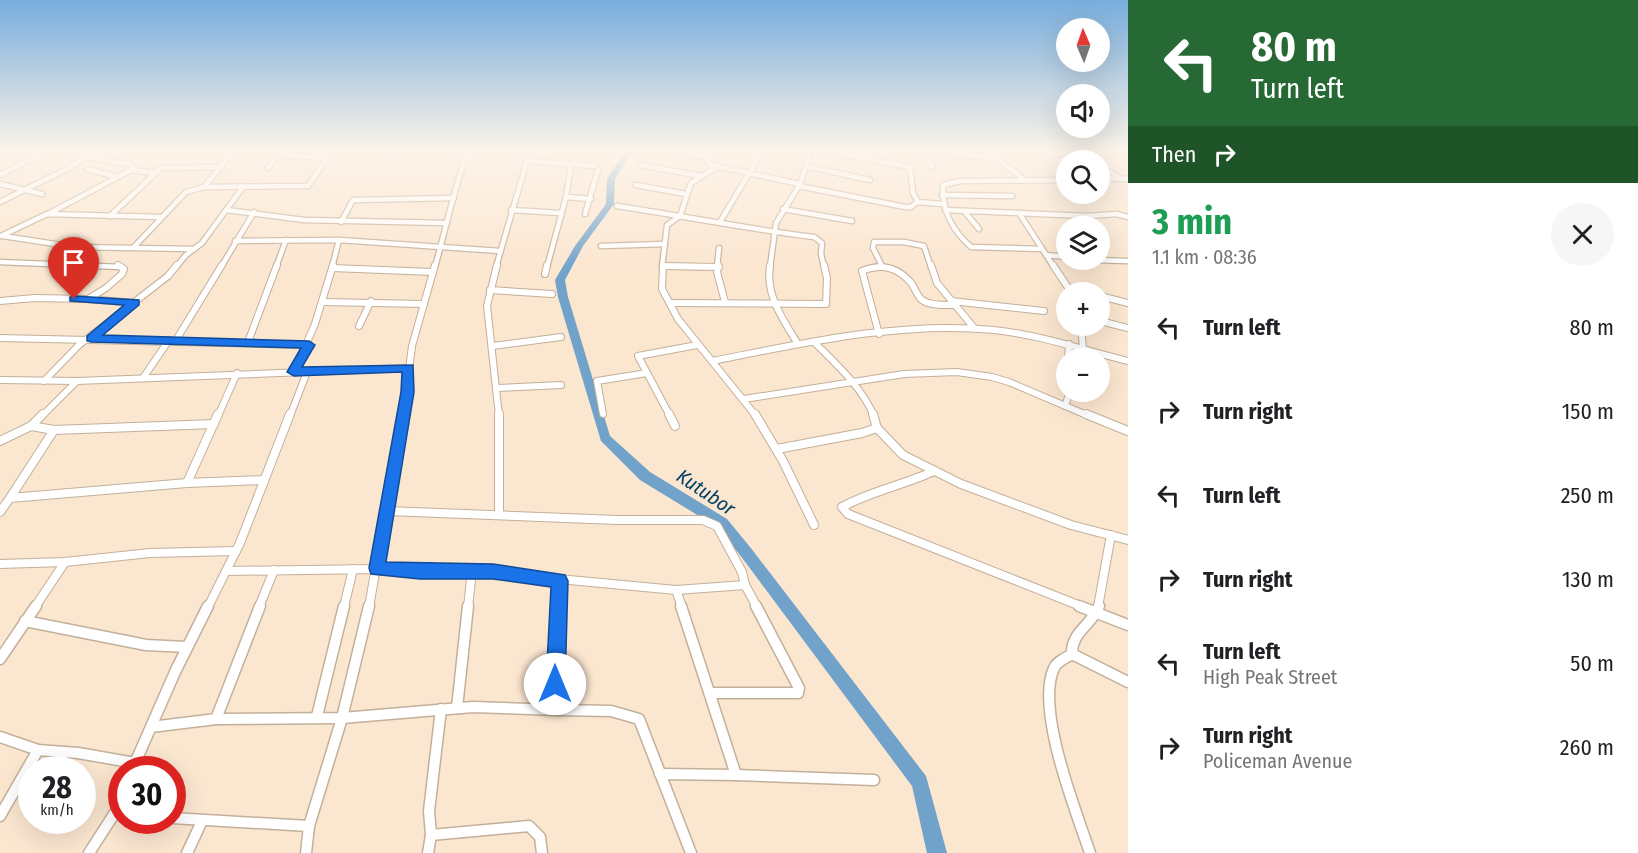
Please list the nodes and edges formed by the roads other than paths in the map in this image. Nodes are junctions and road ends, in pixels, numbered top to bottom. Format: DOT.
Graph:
graph roads {
  1 [pos="24,190"];
  2 [pos="93,190"];
  3 [pos="137,190"];
  4 [pos="194,190"];
  5 [pos="242,190"];
  6 [pos="456,190"];
  7 [pos="518,190"];
  8 [pos="567,190"];
  9 [pos="593,190"];
  10 [pos="663,190"];
  11 [pos="688,190"];
  12 [pos="739,190"];
  13 [pos="796,190"];
  14 [pos="822,190"];
  15 [pos="913,190"];
  16 [pos="943,190"];
  17 [pos="42,194"];
  18 [pos="686,194"];
  19 [pos="942,195"];
  20 [pos="1012,196"];
  21 [pos="566,197"];
  22 [pos="454,198"];
  23 [pos="591,199"];
  24 [pos="0,202"];
  25 [pos="918,202"];
  26 [pos="617,206"];
  27 [pos="944,207"];
  28 [pos="783,209"];
  29 [pos="226,210"];
  30 [pos="511,210"];
  31 [pos="254,212"];
  32 [pos="965,212"];
  33 [pos="560,213"];
  34 [pos="1019,213"];
  35 [pos="47,214"];
  36 [pos="585,214"];
  37 [pos="110,216"];
  38 [pos="680,216"];
  39 [pos="161,217"];
  40 [pos="1128,217"];
  41 [pos="852,221"];
  42 [pos="341,222"];
  43 [pos="720,222"];
  44 [pos="447,224"];
  45 [pos="980,230"];
  46 [pos="774,231"];
  47 [pos="2,236"];
  48 [pos="286,240"];
  49 [pos="339,240"];
  50 [pos="235,241"];
  51 [pos="665,244"];
  52 [pos="601,246"];
  53 [pos="74,247"];
  54 [pos="134,247"];
  55 [pos="440,247"];
  56 [pos="719,248"];
  57 [pos="195,249"];
  58 [pos="1042,249"];
  59 [pos="500,250"];
  60 [pos="1046,255"];
  61 [pos="1056,256"];
  62 [pos="1110,260"];
  63 [pos="1128,261"];
  64 [pos="0,262"];
  65 [pos="55,265"];
  66 [pos="663,266"];
  67 [pos="882,266"];
  68 [pos="719,267"];
  69 [pos="332,268"];
  70 [pos="433,272"];
  71 [pos="545,274"];
  72 [pos="1064,282"];
  73 [pos="490,290"];
  74 [pos="552,294"];
  75 [pos="1110,298"];
  76 [pos="88,299"];
  77 [pos="0,301"];
  78 [pos="371,301"];
  79 [pos="323,302"];
  80 [pos="725,302"];
  81 [pos="135,303"];
  82 [pos="670,303"];
  83 [pos="953,303"];
  84 [pos="1128,303"];
  85 [pos="424,304"];
  86 [pos="776,304"];
  87 [pos="1044,310"];
  88 [pos="1110,324"];
  89 [pos="359,326"];
  90 [pos="1128,328"];
  91 [pos="975,329"];
  92 [pos="879,333"];
  93 [pos="561,336"];
  94 [pos="1082,336"];
  95 [pos="0,338"];
  96 [pos="91,338"];
  97 [pos="172,340"];
  98 [pos="248,342"];
  99 [pos="814,342"];
  100 [pos="798,344"];
  101 [pos="1069,344"];
  102 [pos="309,345"];
  103 [pos="697,345"];
  104 [pos="493,346"];
  105 [pos="1069,348"];
  106 [pos="1083,348"];
  107 [pos="1110,356"];
  108 [pos="712,361"];
  109 [pos="1128,361"];
  110 [pos="409,368"];
  111 [pos="294,372"];
  112 [pos="307,372"];
  113 [pos="237,373"];
  114 [pos="647,373"];
  115 [pos="143,378"];
  116 [pos="44,381"];
  117 [pos="78,381"];
  118 [pos="2,382"];
  119 [pos="852,383"];
  120 [pos="561,385"];
  121 [pos="497,388"];
  122 [pos="744,399"];
  123 [pos="1066,402"];
  124 [pos="1065,406"];
  125 [pos="603,414"];
  126 [pos="214,424"];
  127 [pos="31,426"];
  128 [pos="675,426"];
  129 [pos="877,428"];
  130 [pos="54,430"];
  131 [pos="1128,430"];
  132 [pos="0,441"];
  133 [pos="777,449"];
  134 [pos="934,471"];
  135 [pos="264,480"];
  136 [pos="187,483"];
  137 [pos="10,498"];
  138 [pos="0,512"];
  139 [pos="387,512"];
  140 [pos="499,514"];
  141 [pos="814,525"];
  142 [pos="1111,535"];
  143 [pos="1128,540"];
  144 [pos="237,551"];
  145 [pos="65,562"];
  146 [pos="0,564"];
  147 [pos="377,568"];
  148 [pos="353,569"];
  149 [pos="274,570"];
  150 [pos="227,571"];
  151 [pos="472,571"];
  152 [pos="559,581"];
  153 [pos="745,585"];
  154 [pos="676,590"];
  155 [pos="1096,612"];
  156 [pos="25,621"];
  157 [pos="1128,626"];
  158 [pos="188,647"];
  159 [pos="1072,654"];
  160 [pos="0,658"];
  161 [pos="1128,682"];
  162 [pos="711,693"];
  163 [pos="458,708"];
  164 [pos="441,709"];
  165 [pos="557,710"];
  166 [pos="317,716"];
  167 [pos="342,718"];
  168 [pos="216,719"];
  169 [pos="151,727"];
  170 [pos="0,737"];
  171 [pos="39,750"];
  172 [pos="138,756"];
  173 [pos="108,760"];
  174 [pos="660,774"];
  175 [pos="736,775"];
  176 [pos="874,780"];
  177 [pos="0,816"];
  178 [pos="186,819"];
  179 [pos="202,821"];
  180 [pos="309,826"];
  181 [pos="108,827"];
  182 [pos="431,835"];
  183 [pos="89,853"];
  184 [pos="187,853"];
  185 [pos="306,853"];
  186 [pos="428,853"];
  187 [pos="542,853"];
  188 [pos="692,853"];
  189 [pos="1090,853"];
  1 -- 17 [label="street"];
  1 -- 24 [label="street"];
  2 -- 35 [label="street"];
  3 -- 37 [label="street"];
  4 -- 39 [label="street"];
  5 -- 29 [label="street"];
  6 -- 22 [label="street"];
  7 -- 30 [label="street"];
  8 -- 21 [label="street"];
  9 -- 23 [label="street"];
  10 -- 18 [label="street"];
  11 -- 18 [label="street"];
  12 -- 43 [label="street"];
  13 -- 28 [label="street"];
  14 -- 25 [label="street"];
  15 -- 25 [label="street"];
  16 -- 19 [label="street"];
  18 -- 38 [label="street"];
  19 -- 20 [label="street"];
  19 -- 27 [label="street"];
  21 -- 23 [label="street"];
  21 -- 33 [label="street"];
  22 -- 42 [label="street"];
  22 -- 44 [label="street"];
  23 -- 36 [label="street"];
  25 -- 27 [label="street"];
  26 -- 38 [label="street"];
  27 -- 32 [label="street"];
  27 -- 58 [label="street"];
  28 -- 41 [label="street"];
  28 -- 46 [label="street"];
  29 -- 31 [label="street"];
  29 -- 57 [label="street"];
  30 -- 33 [label="street"];
  30 -- 59 [label="street"];
  31 -- 42 [label="street"];
  31 -- 50 [label="street"];
  32 -- 34 [label="street"];
  32 -- 45 [label="street"];
  33 -- 71 [label="street"];
  34 -- 40 [label="street"];
  34 -- 58 [label="street"];
  35 -- 37 [label="street"];
  35 -- 47 [label="street"];
  37 -- 39 [label="street"];
  38 -- 43 [label="street"];
  38 -- 51 [label="street"];
  39 -- 54 [label="street"];
  42 -- 44 [label="street"];
  43 -- 46 [label="street"];
  44 -- 55 [label="street"];
  46 -- 86 [label="street"];
  46 -- 86 [label="street"];
  47 -- 53 [label="street"];
  48 -- 49 [label="street"];
  48 -- 50 [label="street"];
  48 -- 98 [label="street"];
  49 -- 55 [label="street"];
  49 -- 69 [label="street"];
  50 -- 97 [label="street"];
  51 -- 52 [label="street"];
  51 -- 66 [label="street"];
  53 -- 54 [label="street"];
  53 -- 65 [label="street"];
  54 -- 57 [label="street"];
  55 -- 59 [label="street"];
  55 -- 70 [label="street"];
  56 -- 68 [label="street"];
  57 -- 81 [label="street"];
  58 -- 60 [label="street"];
  59 -- 73 [label="street"];
  60 -- 61 [label="street"];
  60 -- 72 [label="street"];
  62 -- 63 [label="street"];
  64 -- 65 [label="street"];
  65 -- 76 [label="street"];
  66 -- 68 [label="street"];
  66 -- 82 [label="street"];
  67 -- 83 [label="street"];
  67 -- 83 [label="street"];
  67 -- 92 [label="street"];
  68 -- 80 [label="street"];
  69 -- 70 [label="street"];
  69 -- 79 [label="street"];
  70 -- 85 [label="street"];
  73 -- 74 [label="street"];
  73 -- 104 [label="street"];
  75 -- 84 [label="street"];
  76 -- 77 [label="street"];
  76 -- 81 [label="street"];
  78 -- 79 [label="street"];
  78 -- 85 [label="street"];
  78 -- 89 [label="street"];
  79 -- 102 [label="street"];
  80 -- 82 [label="street"];
  80 -- 86 [label="street"];
  81 -- 96 [label="street"];
  82 -- 103 [label="street"];
  83 -- 87 [label="street"];
  83 -- 91 [label="street"];
  85 -- 110 [label="street"];
  86 -- 100 [label="street"];
  88 -- 90 [label="street"];
  91 -- 92 [label="street"];
  91 -- 101 [label="street"];
  92 -- 99 [label="street"];
  93 -- 104 [label="street"];
  94 -- 106 [label="street"];
  95 -- 96 [label="street"];
  96 -- 97 [label="street"];
  96 -- 116 [label="street"];
  97 -- 98 [label="street"];
  97 -- 115 [label="street"];
  98 -- 102 [label="street"];
  99 -- 100 [label="street"];
  99 -- 119 [label="street"];
  100 -- 108 [label="street"];
  101 -- 105 [label="street"];
  101 -- 106 [label="street"];
  102 -- 111 [label="street"];
  103 -- 108 [label="street"];
  103 -- 114 [label="street"];
  104 -- 121 [label="street"];
  107 -- 109 [label="street"];
  108 -- 122 [label="street"];
  110 -- 112 [label="street"];
  110 -- 139 [label="street"];
  111 -- 112 [label="street"];
  111 -- 113 [label="street"];
  112 -- 135 [label="street"];
  113 -- 115 [label="street"];
  113 -- 126 [label="street"];
  114 -- 125 [label="street"];
  114 -- 128 [label="street"];
  115 -- 117 [label="street"];
  116 -- 117 [label="street"];
  116 -- 118 [label="street"];
  117 -- 127 [label="street"];
  119 -- 122 [label="street"];
  119 -- 124 [label="street"];
  119 -- 129 [label="street"];
  120 -- 121 [label="street"];
  121 -- 140 [label="street"];
  122 -- 133 [label="street"];
  123 -- 124 [label="street"];
  124 -- 131 [label="street"];
  126 -- 130 [label="street"];
  126 -- 136 [label="street"];
  127 -- 130 [label="street"];
  127 -- 132 [label="street"];
  129 -- 133 [label="street"];
  129 -- 134 [label="street"];
  130 -- 137 [label="street"];
  133 -- 141 [label="street"];
  134 -- 142 [label="street"];
  134 -- 155 [label="street"];
  135 -- 136 [label="street"];
  135 -- 144 [label="street"];
  136 -- 137 [label="street"];
  137 -- 138 [label="street"];
  139 -- 140 [label="street"];
  139 -- 147 [label="street"];
  140 -- 153 [label="street"];
  142 -- 143 [label="street"];
  142 -- 155 [label="street"];
  144 -- 145 [label="street"];
  144 -- 150 [label="street"];
  145 -- 146 [label="street"];
  145 -- 156 [label="street"];
  147 -- 148 [label="street"];
  147 -- 151 [label="street"];
  147 -- 167 [label="street"];
  148 -- 149 [label="street"];
  148 -- 166 [label="street"];
  149 -- 150 [label="street"];
  149 -- 168 [label="street"];
  150 -- 158 [label="street"];
  151 -- 152 [label="street"];
  151 -- 163 [label="street"];
  152 -- 154 [label="street"];
  152 -- 165 [label="street"];
  153 -- 154 [label="street"];
  153 -- 162 [label="street"];
  154 -- 162 [label="street"];
  155 -- 157 [label="street"];
  155 -- 159 [label="street"];
  156 -- 158 [label="street"];
  156 -- 160 [label="street"];
  158 -- 169 [label="street"];
  159 -- 161 [label="street"];
  159 -- 189 [label="street"];
  162 -- 175 [label="street"];
  163 -- 164 [label="street"];
  163 -- 165 [label="street"];
  164 -- 167 [label="street"];
  164 -- 182 [label="street"];
  165 -- 174 [label="street"];
  166 -- 167 [label="street"];
  166 -- 168 [label="street"];
  167 -- 180 [label="street"];
  168 -- 169 [label="street"];
  169 -- 172 [label="street"];
  170 -- 171 [label="street"];
  171 -- 173 [label="street"];
  171 -- 177 [label="street"];
  174 -- 175 [label="street"];
  174 -- 188 [label="street"];
  175 -- 176 [label="street"];
  178 -- 179 [label="street"];
  179 -- 180 [label="street"];
  179 -- 184 [label="street"];
  180 -- 185 [label="street"];
  181 -- 183 [label="street"];
  182 -- 186 [label="street"];
  182 -- 187 [label="street"];
}
